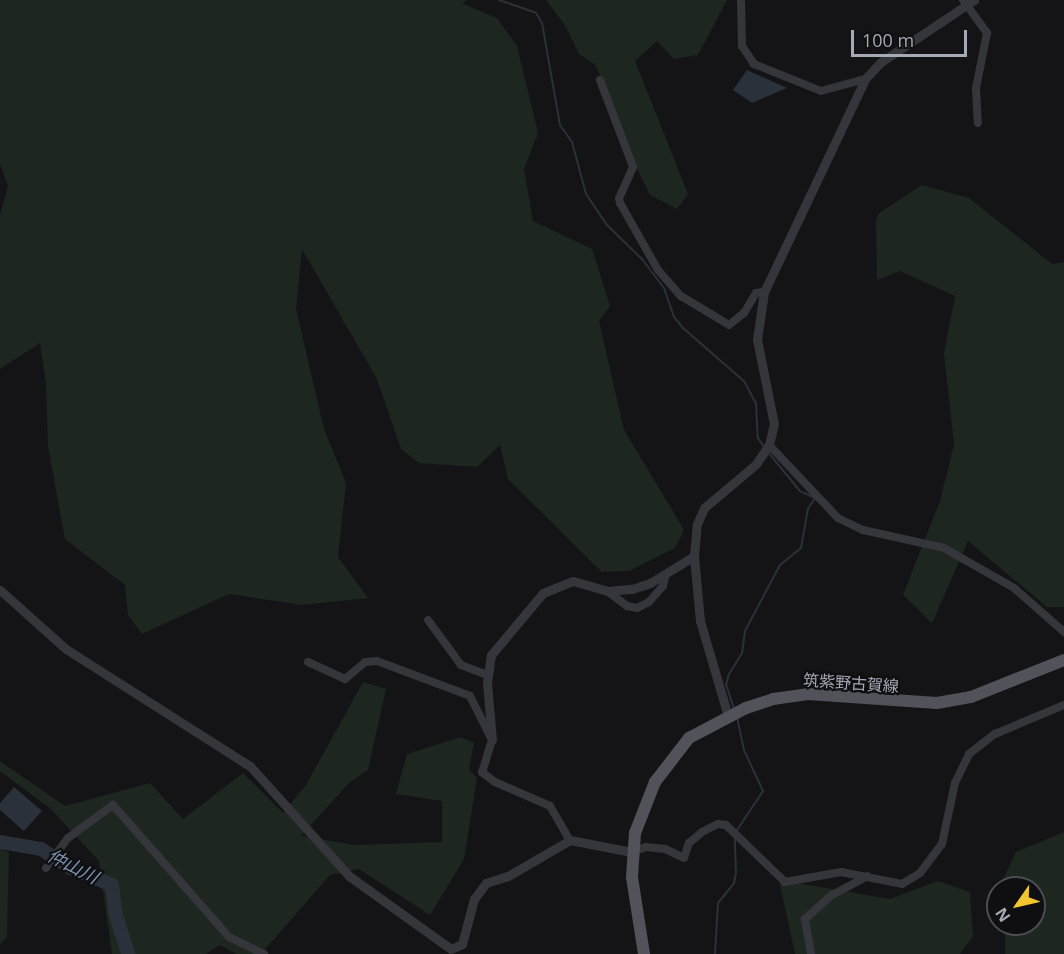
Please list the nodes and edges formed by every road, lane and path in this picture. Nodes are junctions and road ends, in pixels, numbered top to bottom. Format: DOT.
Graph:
graph roads {
  1 [pos="741,0"];
  2 [pos="968,2"];
  3 [pos="865,79"];
  4 [pos="600,80"];
  5 [pos="978,123"];
  6 [pos="764,292"];
  7 [pos="769,445"];
  8 [pos="694,556"];
  9 [pos="666,574"];
  10 [pos="0,590"];
  11 [pos="607,591"];
  12 [pos="428,620"];
  13 [pos="1064,632"];
  14 [pos="1064,660"];
  15 [pos="308,662"];
  16 [pos="487,675"];
  17 [pos="1064,705"];
  18 [pos="728,716"];
  19 [pos="492,740"];
  20 [pos="570,840"];
  21 [pos="632,852"];
  22 [pos="46,868"];
  23 [pos="867,876"];
  24 [pos="457,950"];
  25 [pos="264,954"];
  26 [pos="644,954"];
  27 [pos="811,954"];
  1 -- 3 [label="street"];
  2 -- 3 [label="street"];
  2 -- 5 [label="street"];
  3 -- 6 [label="street"];
  4 -- 6 [label="street"];
  6 -- 7 [label="street"];
  7 -- 8 [label="street"];
  7 -- 13 [label="street"];
  8 -- 9 [label="street"];
  8 -- 18 [label="street"];
  9 -- 11 [label="street"];
  9 -- 11 [label="street"];
  10 -- 24 [label="street"];
  11 -- 16 [label="street"];
  12 -- 16 [label="street"];
  14 -- 18 [label="main road, 筑紫野古賀線"];
  15 -- 19 [label="street"];
  16 -- 19 [label="street"];
  17 -- 23 [label="street"];
  18 -- 21 [label="main road, 筑紫野古賀線"];
  19 -- 20 [label="street"];
  20 -- 21 [label="street"];
  20 -- 24 [label="street"];
  21 -- 23 [label="street"];
  21 -- 26 [label="main road, 筑紫野古賀線"];
  22 -- 25 [label="street"];
  23 -- 27 [label="street"];
}
